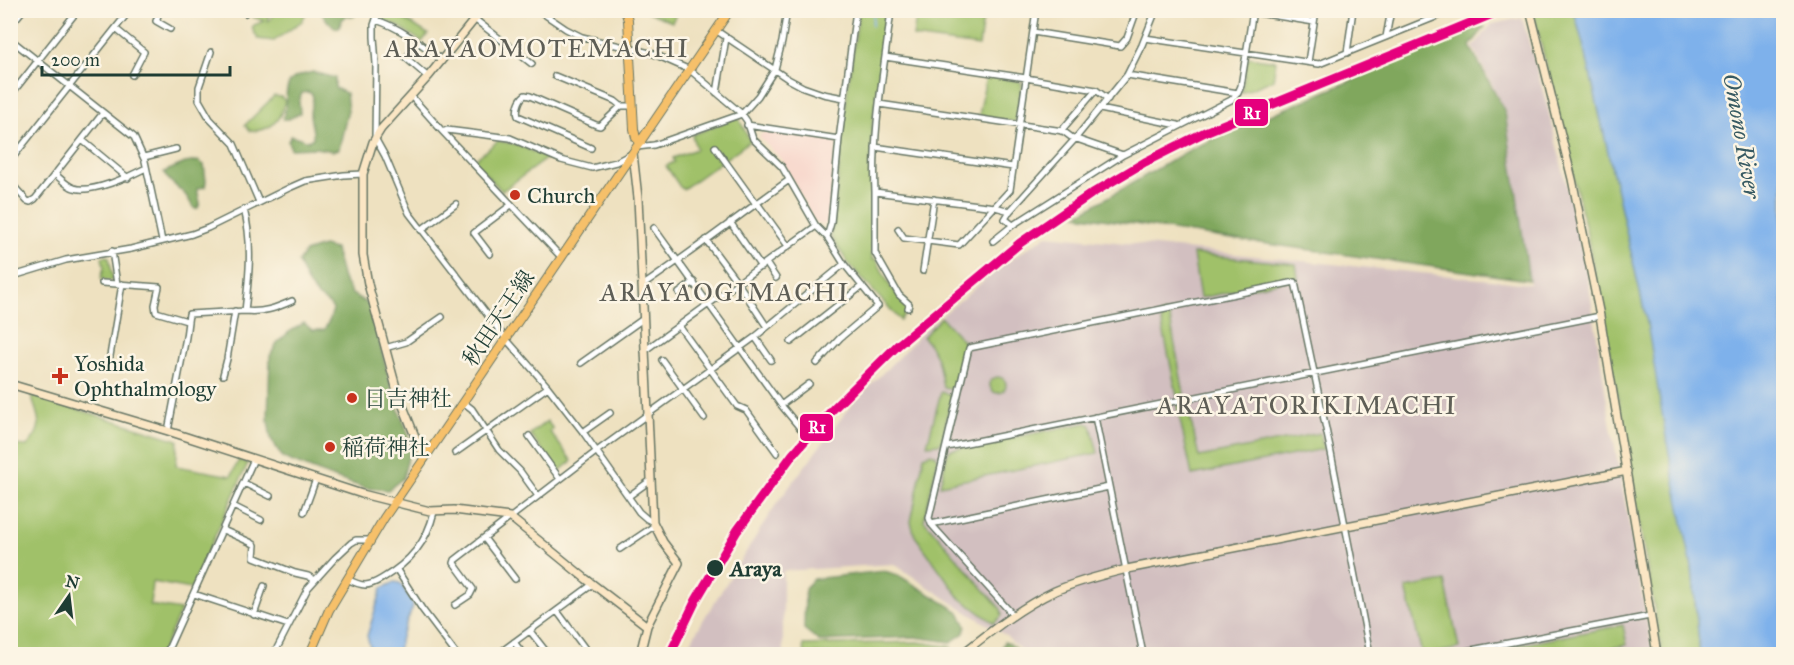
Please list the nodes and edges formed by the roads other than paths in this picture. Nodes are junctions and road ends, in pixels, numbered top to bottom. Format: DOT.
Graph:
graph roads {
  1 [pos="78,10"];
  2 [pos="130,10"];
  3 [pos="160,10"];
  4 [pos="239,10"];
  5 [pos="246,10"];
  6 [pos="379,10"];
  7 [pos="463,10"];
  8 [pos="482,10"];
  9 [pos="538,10"];
  10 [pos="625,10"];
  11 [pos="730,10"];
  12 [pos="787,10"];
  13 [pos="891,10"];
  14 [pos="1036,10"];
  15 [pos="1137,10"];
  16 [pos="1156,10"];
  17 [pos="1240,10"];
  18 [pos="1316,10"];
  19 [pos="1353,10"];
  20 [pos="1391,10"];
  21 [pos="1453,10"];
  22 [pos="1530,10"];
  23 [pos="20,11"];
  24 [pos="854,11"];
  25 [pos="1253,11"];
  26 [pos="475,19"];
  27 [pos="376,20"];
  28 [pos="1314,22"];
  29 [pos="10,26"];
  30 [pos="116,29"];
  31 [pos="170,29"];
  32 [pos="717,31"];
  33 [pos="1033,32"];
  34 [pos="1386,37"];
  35 [pos="726,38"];
  36 [pos="1145,38"];
  37 [pos="10,39"];
  38 [pos="419,42"];
  39 [pos="630,48"];
  40 [pos="212,52"];
  41 [pos="1246,53"];
  42 [pos="1347,53"];
  43 [pos="885,57"];
  44 [pos="38,60"];
  45 [pos="442,60"];
  46 [pos="1308,62"];
  47 [pos="532,64"];
  48 [pos="775,69"];
  49 [pos="690,70"];
  50 [pos="132,75"];
  51 [pos="1127,75"];
  52 [pos="555,76"];
  53 [pos="428,77"];
  54 [pos="1026,78"];
  55 [pos="70,86"];
  56 [pos="1096,90"];
  57 [pos="717,93"];
  58 [pos="1238,93"];
  59 [pos="10,96"];
  60 [pos="411,96"];
  61 [pos="844,98"];
  62 [pos="1108,99"];
  63 [pos="879,104"];
  64 [pos="621,106"];
  65 [pos="633,106"];
  66 [pos="1100,109"];
  67 [pos="103,113"];
  68 [pos="742,114"];
  69 [pos="1018,124"];
  70 [pos="747,125"];
  71 [pos="1178,126"];
  72 [pos="1061,131"];
  73 [pos="443,132"];
  74 [pos="375,138"];
  75 [pos="1076,138"];
  76 [pos="839,139"];
  77 [pos="82,140"];
  78 [pos="715,147"];
  79 [pos="875,147"];
  80 [pos="591,148"];
  81 [pos="637,148"];
  82 [pos="176,149"];
  83 [pos="1123,155"];
  84 [pos="144,157"];
  85 [pos="10,161"];
  86 [pos="1013,167"];
  87 [pos="146,168"];
  88 [pos="55,174"];
  89 [pos="363,174"];
  90 [pos="128,178"];
  91 [pos="789,180"];
  92 [pos="10,182"];
  93 [pos="875,192"];
  94 [pos="934,199"];
  95 [pos="259,202"];
  96 [pos="756,203"];
  97 [pos="456,204"];
  98 [pos="511,205"];
  99 [pos="995,207"];
  100 [pos="244,209"];
  101 [pos="1010,211"];
  102 [pos="730,222"];
  103 [pos="1013,225"];
  104 [pos="816,226"];
  105 [pos="654,228"];
  106 [pos="898,229"];
  107 [pos="421,230"];
  108 [pos="827,237"];
  109 [pos="706,240"];
  110 [pos="162,241"];
  111 [pos="993,241"];
  112 [pos="927,243"];
  113 [pos="788,246"];
  114 [pos="112,251"];
  115 [pos="490,254"];
  116 [pos="562,258"];
  117 [pos="679,261"];
  118 [pos="844,264"];
  119 [pos="764,265"];
  120 [pos="923,271"];
  121 [pos="10,277"];
  122 [pos="776,278"];
  123 [pos="694,282"];
  124 [pos="102,283"];
  125 [pos="738,283"];
  126 [pos="119,284"];
  127 [pos="642,286"];
  128 [pos="862,286"];
  129 [pos="679,293"];
  130 [pos="292,301"];
  131 [pos="710,304"];
  132 [pos="908,308"];
  133 [pos="236,311"];
  134 [pos="245,311"];
  135 [pos="1600,316"];
  136 [pos="442,317"];
  137 [pos="643,319"];
  138 [pos="188,321"];
  139 [pos="679,326"];
  140 [pos="767,327"];
  141 [pos="755,337"];
  142 [pos="507,339"];
  143 [pos="791,342"];
  144 [pos="385,348"];
  145 [pos="740,348"];
  146 [pos="644,351"];
  147 [pos="110,356"];
  148 [pos="662,360"];
  149 [pos="771,360"];
  150 [pos="581,363"];
  151 [pos="817,363"];
  152 [pos="711,370"];
  153 [pos="1314,373"];
  154 [pos="223,375"];
  155 [pos="10,384"];
  156 [pos="809,384"];
  157 [pos="548,387"];
  158 [pos="683,389"];
  159 [pos="463,402"];
  160 [pos="781,405"];
  161 [pos="610,413"];
  162 [pos="649,414"];
  163 [pos="1095,417"];
  164 [pos="704,418"];
  165 [pos="800,428"];
  166 [pos="168,431"];
  167 [pos="487,431"];
  168 [pos="584,432"];
  169 [pos="529,436"];
  170 [pos="946,447"];
  171 [pos="597,451"];
  172 [pos="455,453"];
  173 [pos="777,453"];
  174 [pos="254,459"];
  175 [pos="424,459"];
  176 [pos="1627,471"];
  177 [pos="316,479"];
  178 [pos="560,479"];
  179 [pos="651,480"];
  180 [pos="244,483"];
  181 [pos="1109,487"];
  182 [pos="270,496"];
  183 [pos="538,496"];
  184 [pos="629,496"];
  185 [pos="396,502"];
  186 [pos="233,506"];
  187 [pos="304,512"];
  188 [pos="435,512"];
  189 [pos="510,517"];
  190 [pos="261,520"];
  191 [pos="653,524"];
  192 [pos="931,524"];
  193 [pos="1345,526"];
  194 [pos="223,530"];
  195 [pos="484,538"];
  196 [pos="370,540"];
  197 [pos="620,549"];
  198 [pos="1127,569"];
  199 [pos="397,570"];
  200 [pos="348,579"];
  201 [pos="515,579"];
  202 [pos="315,580"];
  203 [pos="593,584"];
  204 [pos="264,586"];
  205 [pos="194,594"];
  206 [pos="455,605"];
  207 [pos="557,611"];
  208 [pos="254,615"];
  209 [pos="1013,615"];
  210 [pos="1650,616"];
  211 [pos="288,625"];
  212 [pos="648,626"];
  213 [pos="530,631"];
  214 [pos="514,642"];
  215 [pos="166,654"];
  216 [pos="274,654"];
  217 [pos="310,654"];
  218 [pos="456,654"];
  219 [pos="498,654"];
  220 [pos="523,654"];
  221 [pos="548,654"];
  222 [pos="589,654"];
  223 [pos="640,654"];
  224 [pos="962,654"];
  225 [pos="1143,654"];
  226 [pos="1370,654"];
  227 [pos="1449,654"];
  228 [pos="1657,654"];
  1 -- 44 [label="street"];
  2 -- 30 [label="street"];
  3 -- 31 [label="street"];
  4 -- 5 [label="street"];
  6 -- 27 [label="street"];
  7 -- 26 [label="street"];
  8 -- 26 [label="street"];
  9 -- 39 [label="street"];
  10 -- 39 [label="main road"];
  11 -- 32 [label="main road, 秋田天王線"];
  12 -- 48 [label="street"];
  13 -- 43 [label="street"];
  14 -- 33 [label="street"];
  15 -- 33 [label="street"];
  16 -- 36 [label="street"];
  17 -- 25 [label="street"];
  18 -- 28 [label="street"];
  19 -- 42 [label="street"];
  20 -- 34 [label="street"];
  21 -- 34 [label="street"];
  22 -- 135 [label="street"];
  23 -- 29 [label="street"];
  24 -- 61 [label="street"];
  25 -- 28 [label="street"];
  25 -- 41 [label="street"];
  26 -- 45 [label="street"];
  26 -- 47 [label="street"];
  27 -- 38 [label="street"];
  27 -- 74 [label="street"];
  28 -- 46 [label="street"];
  30 -- 50 [label="street"];
  30 -- 55 [label="street"];
  32 -- 35 [label="street"];
  32 -- 49 [label="main road, 秋田天王線"];
  33 -- 54 [label="street"];
  34 -- 42 [label="street"];
  35 -- 48 [label="street"];
  35 -- 57 [label="street"];
  36 -- 41 [label="street"];
  36 -- 51 [label="street"];
  37 -- 44 [label="street"];
  38 -- 45 [label="street"];
  38 -- 53 [label="street"];
  39 -- 49 [label="street"];
  39 -- 65 [label="main road"];
  40 -- 95 [label="street"];
  41 -- 46 [label="street"];
  41 -- 58 [label="street"];
  42 -- 46 [label="street"];
  43 -- 54 [label="street"];
  43 -- 63 [label="street"];
  44 -- 55 [label="street"];
  44 -- 59 [label="street"];
  45 -- 53 [label="street"];
  48 -- 61 [label="street"];
  48 -- 68 [label="street"];
  49 -- 57 [label="street"];
  49 -- 81 [label="main road, 秋田天王線"];
  51 -- 58 [label="street"];
  51 -- 62 [label="street"];
  52 -- 64 [label="street"];
  53 -- 60 [label="street"];
  54 -- 56 [label="street"];
  54 -- 69 [label="street"];
  55 -- 67 [label="street"];
  55 -- 85 [label="street"];
  56 -- 62 [label="street"];
  56 -- 72 [label="street"];
  57 -- 68 [label="street"];
  58 -- 71 [label="street"];
  60 -- 73 [label="street"];
  60 -- 74 [label="street"];
  61 -- 76 [label="street"];
  62 -- 66 [label="street"];
  63 -- 69 [label="street"];
  63 -- 79 [label="street"];
  64 -- 65 [label="street"];
  64 -- 80 [label="street"];
  65 -- 81 [label="main road"];
  66 -- 71 [label="street"];
  66 -- 75 [label="street"];
  67 -- 77 [label="street"];
  67 -- 84 [label="street"];
  68 -- 70 [label="street"];
  68 -- 81 [label="street"];
  69 -- 72 [label="street"];
  69 -- 86 [label="street"];
  70 -- 76 [label="street"];
  70 -- 91 [label="street"];
  71 -- 83 [label="street"];
  72 -- 75 [label="street"];
  73 -- 81 [label="street"];
  73 -- 98 [label="street"];
  74 -- 89 [label="street"];
  74 -- 107 [label="street"];
  75 -- 83 [label="street"];
  75 -- 101 [label="street"];
  76 -- 108 [label="street"];
  77 -- 88 [label="street"];
  77 -- 90 [label="street"];
  78 -- 96 [label="street"];
  79 -- 86 [label="street"];
  79 -- 93 [label="street"];
  81 -- 116 [label="main road, 秋田天王線"];
  81 -- 127 [label="street"];
  82 -- 84 [label="street"];
  83 -- 103 [label="street"];
  84 -- 87 [label="street"];
  86 -- 99 [label="street"];
  87 -- 90 [label="street"];
  87 -- 110 [label="street"];
  88 -- 90 [label="street"];
  88 -- 92 [label="street"];
  89 -- 95 [label="street"];
  89 -- 144 [label="street"];
  91 -- 96 [label="street"];
  91 -- 104 [label="street"];
  93 -- 94 [label="street"];
  93 -- 132 [label="street"];
  94 -- 99 [label="street"];
  94 -- 112 [label="street"];
  95 -- 100 [label="street"];
  96 -- 102 [label="street"];
  96 -- 113 [label="street"];
  97 -- 107 [label="street"];
  98 -- 115 [label="street"];
  98 -- 116 [label="street"];
  99 -- 101 [label="street"];
  99 -- 112 [label="street"];
  100 -- 110 [label="street"];
  100 -- 134 [label="street"];
  101 -- 103 [label="street"];
  102 -- 109 [label="street"];
  102 -- 119 [label="street"];
  103 -- 111 [label="street"];
  104 -- 108 [label="street"];
  104 -- 113 [label="street"];
  105 -- 117 [label="street"];
  106 -- 112 [label="street"];
  107 -- 142 [label="street"];
  108 -- 118 [label="street"];
  109 -- 117 [label="street"];
  109 -- 125 [label="street"];
  110 -- 114 [label="street"];
  112 -- 120 [label="street"];
  113 -- 119 [label="street"];
  114 -- 121 [label="street"];
  114 -- 126 [label="street"];
  116 -- 142 [label="main road, 秋田天王線"];
  117 -- 123 [label="street"];
  117 -- 127 [label="street"];
  118 -- 128 [label="street"];
  118 -- 140 [label="street"];
  119 -- 122 [label="street"];
  119 -- 125 [label="street"];
  123 -- 129 [label="street"];
  123 -- 131 [label="street"];
  124 -- 126 [label="street"];
  125 -- 131 [label="street"];
  125 -- 140 [label="street"];
  126 -- 138 [label="street"];
  126 -- 147 [label="street"];
  127 -- 137 [label="street"];
  128 -- 143 [label="street"];
  128 -- 151 [label="street"];
  130 -- 134 [label="street"];
  131 -- 139 [label="street"];
  131 -- 145 [label="street"];
  133 -- 134 [label="street"];
  133 -- 138 [label="street"];
  133 -- 154 [label="street"];
  135 -- 153 [label="street"];
  135 -- 176 [label="street"];
  136 -- 144 [label="street"];
  137 -- 146 [label="street"];
  137 -- 150 [label="street"];
  138 -- 166 [label="street"];
  139 -- 146 [label="street"];
  139 -- 152 [label="street"];
  140 -- 141 [label="street"];
  141 -- 145 [label="street"];
  141 -- 149 [label="street"];
  142 -- 157 [label="street"];
  142 -- 159 [label="main road, 秋田天王線"];
  144 -- 175 [label="street"];
  145 -- 152 [label="street"];
  145 -- 160 [label="street"];
  146 -- 162 [label="street"];
  148 -- 158 [label="street"];
  152 -- 158 [label="street"];
  152 -- 173 [label="street"];
  153 -- 163 [label="street"];
  153 -- 170 [label="street"];
  153 -- 193 [label="street"];
  155 -- 166 [label="street"];
  156 -- 160 [label="street"];
  157 -- 167 [label="street"];
  157 -- 168 [label="street"];
  158 -- 162 [label="street"];
  158 -- 164 [label="street"];
  159 -- 167 [label="street"];
  159 -- 175 [label="main road, 秋田天王線"];
  160 -- 165 [label="street"];
  161 -- 168 [label="street"];
  162 -- 171 [label="street"];
  162 -- 179 [label="street"];
  163 -- 170 [label="street"];
  163 -- 181 [label="street"];
  166 -- 174 [label="street"];
  167 -- 172 [label="street"];
  167 -- 183 [label="street"];
  168 -- 171 [label="street"];
  169 -- 178 [label="street"];
  170 -- 192 [label="street"];
  171 -- 178 [label="street"];
  171 -- 184 [label="street"];
  174 -- 177 [label="street"];
  174 -- 180 [label="street"];
  175 -- 185 [label="main road, 秋田天王線"];
  176 -- 193 [label="street"];
  176 -- 210 [label="street"];
  177 -- 185 [label="street"];
  177 -- 187 [label="street"];
  178 -- 183 [label="street"];
  179 -- 184 [label="street"];
  179 -- 191 [label="street"];
  180 -- 182 [label="street"];
  180 -- 186 [label="street"];
  181 -- 192 [label="street"];
  181 -- 198 [label="street"];
  183 -- 189 [label="street"];
  184 -- 191 [label="street"];
  185 -- 188 [label="street"];
  185 -- 196 [label="main road, 秋田天王線"];
  186 -- 190 [label="street"];
  186 -- 194 [label="street"];
  188 -- 189 [label="street"];
  188 -- 199 [label="street"];
  189 -- 195 [label="street"];
  189 -- 203 [label="street"];
  191 -- 197 [label="street"];
  191 -- 212 [label="street"];
  192 -- 209 [label="street"];
  193 -- 198 [label="street"];
  193 -- 226 [label="street"];
  194 -- 202 [label="street"];
  194 -- 205 [label="street"];
  195 -- 201 [label="street"];
  195 -- 206 [label="street"];
  196 -- 200 [label="main road, 秋田天王線"];
  196 -- 202 [label="street"];
  198 -- 209 [label="street"];
  198 -- 225 [label="street"];
  199 -- 200 [label="street"];
  199 -- 218 [label="street"];
  200 -- 217 [label="main road, 秋田天王線"];
  202 -- 211 [label="street"];
  203 -- 207 [label="street"];
  203 -- 212 [label="street"];
  204 -- 208 [label="street"];
  205 -- 208 [label="street"];
  205 -- 215 [label="street"];
  207 -- 213 [label="street"];
  207 -- 222 [label="street"];
  208 -- 211 [label="street"];
  209 -- 224 [label="street"];
  210 -- 227 [label="street"];
  210 -- 228 [label="street"];
  211 -- 216 [label="street"];
  212 -- 223 [label="street"];
  213 -- 214 [label="street"];
  213 -- 221 [label="street"];
  214 -- 219 [label="street"];
  214 -- 220 [label="street"];
}
